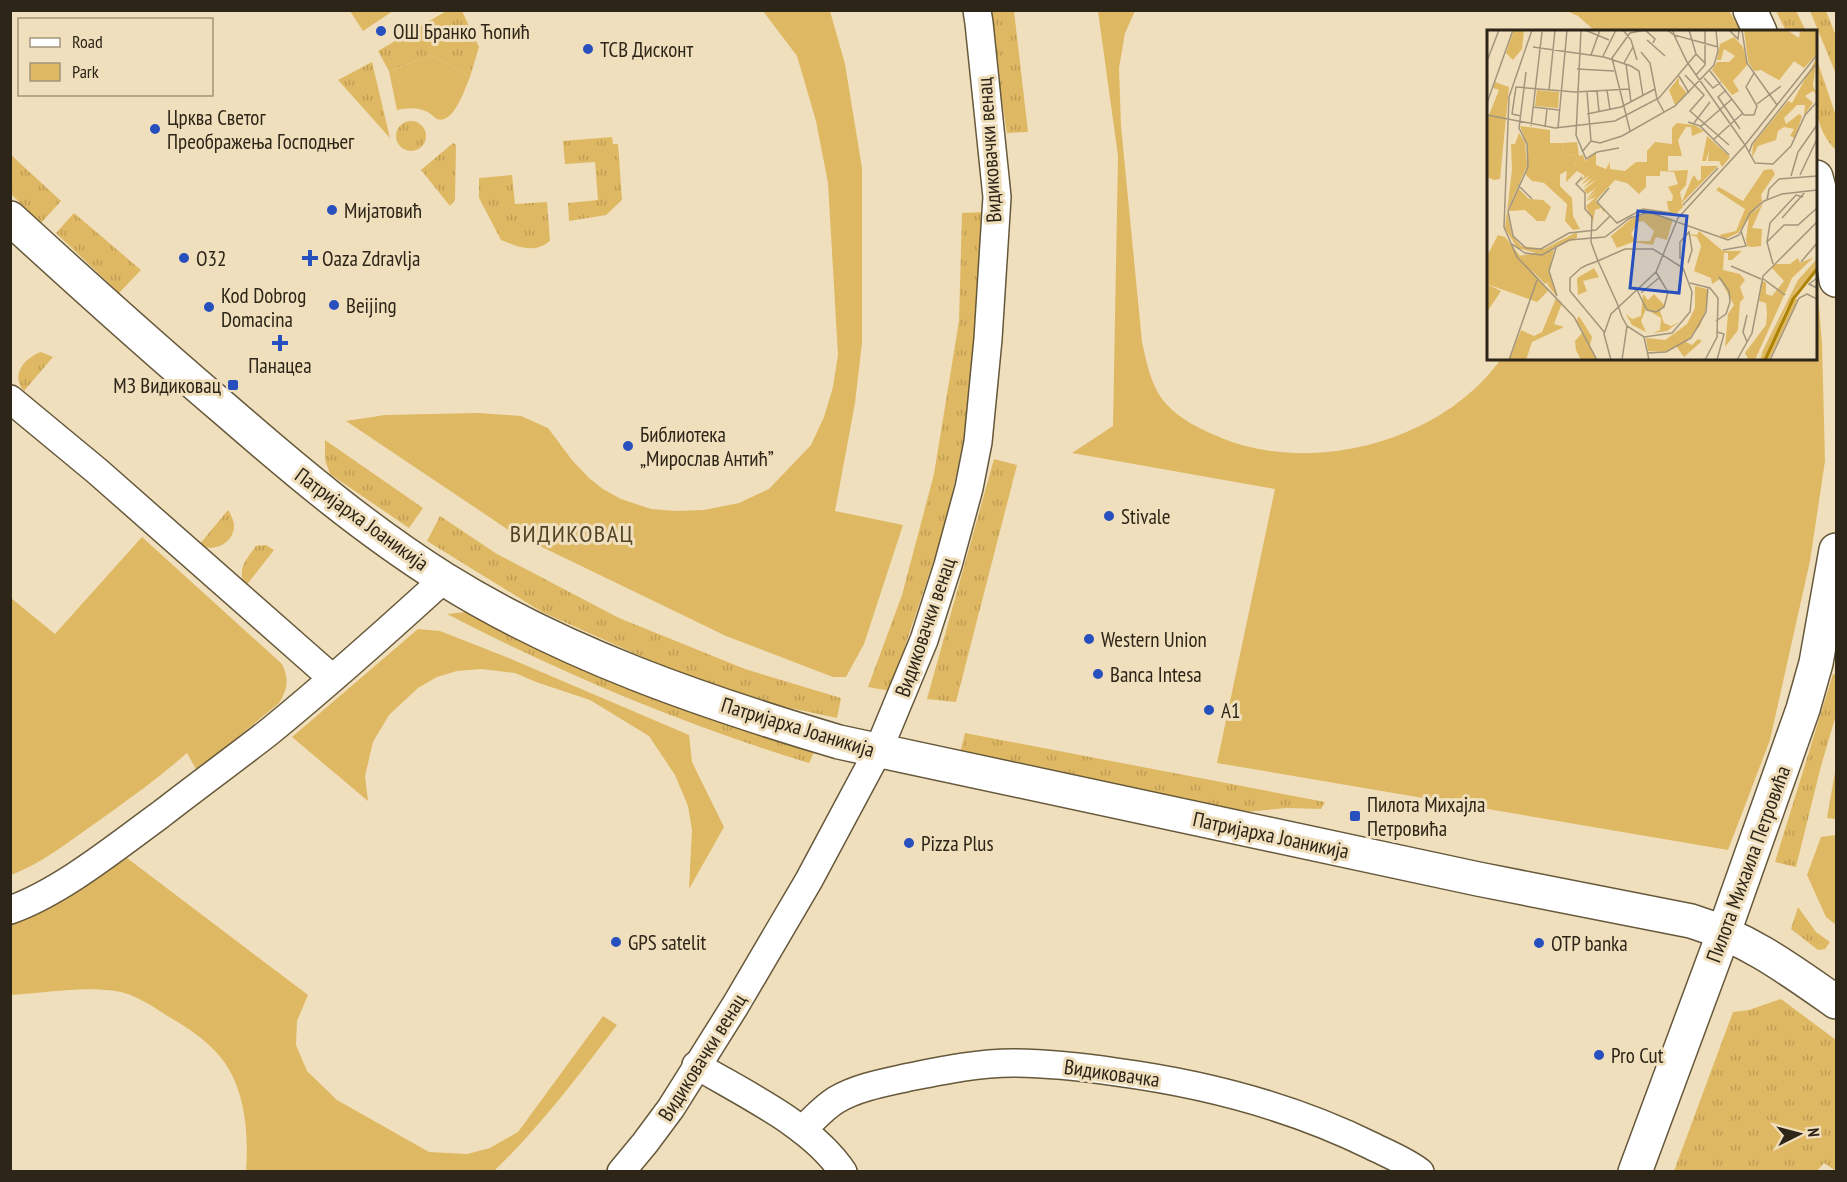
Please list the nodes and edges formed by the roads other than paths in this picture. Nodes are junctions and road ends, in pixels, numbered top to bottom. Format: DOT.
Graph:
graph roads {
  1 [pos="976,10"];
  2 [pos="1750,10"];
  3 [pos="1759,30"];
  4 [pos="1824,184"];
  5 [pos="10,219"];
  6 [pos="1836,280"];
  7 [pos="10,399"];
  8 [pos="1836,550"];
  9 [pos="444,579"];
  10 [pos="332,678"];
  11 [pos="878,751"];
  12 [pos="10,910"];
  13 [pos="1724,932"];
  14 [pos="1836,1002"];
  15 [pos="696,1065"];
  16 [pos="802,1130"];
  17 [pos="621,1172"];
  18 [pos="843,1172"];
  19 [pos="1420,1172"];
  20 [pos="1635,1172"];
  1 -- 11 [label="street, Видиковачки венац"];
  2 -- 3 [label="main road"];
  4 -- 6 [label="main road"];
  5 -- 9 [label="main road, Патријарха Јоаникија"];
  7 -- 10 [label="street"];
  8 -- 13 [label="main road, Пилота Михаила Петровића"];
  9 -- 10 [label="street"];
  9 -- 11 [label="main road, Патријарха Јоаникија"];
  10 -- 12 [label="street"];
  11 -- 13 [label="main road, Патријарха Јоаникија"];
  11 -- 15 [label="street, Видиковачки венац"];
  13 -- 14 [label="main road, Патријарха Јоаникија"];
  13 -- 20 [label="main road, Пилота Михаила Петровића"];
  15 -- 16 [label="street"];
  15 -- 17 [label="street, Видиковачки венац"];
  16 -- 18 [label="street"];
  16 -- 19 [label="street, Видиковачка"];
}
